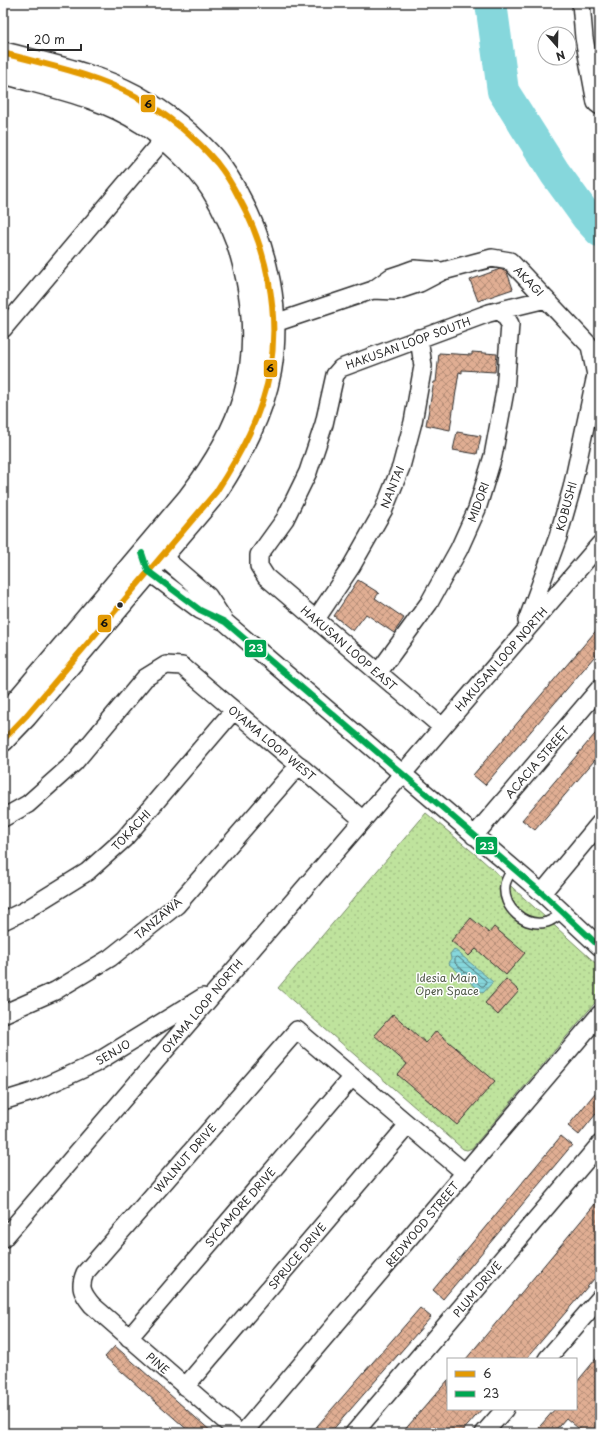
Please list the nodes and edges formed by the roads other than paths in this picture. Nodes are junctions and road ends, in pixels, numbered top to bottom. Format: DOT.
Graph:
graph roads {
  1 [pos="581,3"];
  2 [pos="3,53"];
  3 [pos="3,72"];
  4 [pos="600,106"];
  5 [pos="170,131"];
  6 [pos="546,299"];
  7 [pos="501,310"];
  8 [pos="264,327"];
  9 [pos="3,329"];
  10 [pos="419,338"];
  11 [pos="598,376"];
  12 [pos="600,544"];
  13 [pos="150,560"];
  14 [pos="259,566"];
  15 [pos="316,619"];
  16 [pos="523,632"];
  17 [pos="378,672"];
  18 [pos="600,688"];
  19 [pos="234,710"];
  20 [pos="3,715"];
  21 [pos="442,728"];
  22 [pos="3,740"];
  23 [pos="299,765"];
  24 [pos="402,774"];
  25 [pos="3,818"];
  26 [pos="363,820"];
  27 [pos="600,824"];
  28 [pos="474,836"];
  29 [pos="513,868"];
  30 [pos="542,893"];
  31 [pos="563,912"];
  32 [pos="3,921"];
  33 [pos="599,943"];
  34 [pos="217,989"];
  35 [pos="3,1014"];
  36 [pos="600,1014"];
  37 [pos="352,1077"];
  38 [pos="3,1100"];
  39 [pos="408,1125"];
  40 [pos="600,1144"];
  41 [pos="465,1173"];
  42 [pos="3,1239"];
  43 [pos="82,1290"];
  44 [pos="600,1298"];
  45 [pos="129,1338"];
  46 [pos="548,1358"];
  47 [pos="185,1386"];
  48 [pos="503,1410"];
  49 [pos="239,1433"];
  50 [pos="243,1433"];
  51 [pos="354,1433"];
  52 [pos="484,1433"];
  1 -- 4 [label="street"];
  2 -- 5 [label="street"];
  3 -- 5 [label="street"];
  5 -- 8 [label="street"];
  5 -- 9 [label="street"];
  6 -- 7 [label="street, HAKUSAN LOOP SOUTH"];
  6 -- 8 [label="street, AKAGI"];
  6 -- 11 [label="street, AKAGI"];
  7 -- 10 [label="street, HAKUSAN LOOP SOUTH"];
  7 -- 17 [label="street, MIDORI"];
  8 -- 13 [label="street"];
  10 -- 14 [label="street, HAKUSAN LOOP SOUTH"];
  10 -- 15 [label="street, NANTAI"];
  11 -- 16 [label="street, KOBUSHI"];
  12 -- 16 [label="street, HAKUSAN LOOP NORTH"];
  13 -- 20 [label="street"];
  13 -- 22 [label="street"];
  13 -- 24 [label="street"];
  14 -- 15 [label="street, HAKUSAN LOOP EAST"];
  15 -- 17 [label="street, HAKUSAN LOOP EAST"];
  16 -- 21 [label="street, HAKUSAN LOOP NORTH"];
  17 -- 21 [label="street, HAKUSAN LOOP EAST"];
  18 -- 28 [label="street, ACACIA STREET"];
  19 -- 23 [label="street, OYAMA LOOP WEST"];
  19 -- 25 [label="street, OYAMA LOOP WEST"];
  19 -- 32 [label="street, TOKACHI"];
  21 -- 24 [label="street, HAKUSAN LOOP NORTH"];
  23 -- 26 [label="street, OYAMA LOOP WEST"];
  23 -- 35 [label="street, TANZAWA"];
  24 -- 26 [label="street, OYAMA LOOP NORTH"];
  24 -- 28 [label="street"];
  26 -- 34 [label="street, OYAMA LOOP NORTH"];
  27 -- 30 [label="street"];
  28 -- 29 [label="street"];
  29 -- 30 [label="street"];
  29 -- 31 [label="lane"];
  30 -- 31 [label="street"];
  31 -- 33 [label="street"];
  34 -- 38 [label="street, SENJO"];
  34 -- 42 [label="street, OYAMA LOOP NORTH"];
  36 -- 41 [label="street, REDWOOD STREET"];
  37 -- 39 [label="street"];
  37 -- 43 [label="street, WALNUT DRIVE"];
  37 -- 45 [label="street, SYCAMORE DRIVE"];
  39 -- 41 [label="street"];
  39 -- 47 [label="street, SPRUCE DRIVE"];
  40 -- 51 [label="street, PLUM DRIVE"];
  41 -- 50 [label="street, REDWOOD STREET"];
  43 -- 45 [label="street, PINE"];
  44 -- 46 [label="street"];
  45 -- 47 [label="street, PINE"];
  47 -- 49 [label="street, PINE"];
  48 -- 52 [label="street"];
}
